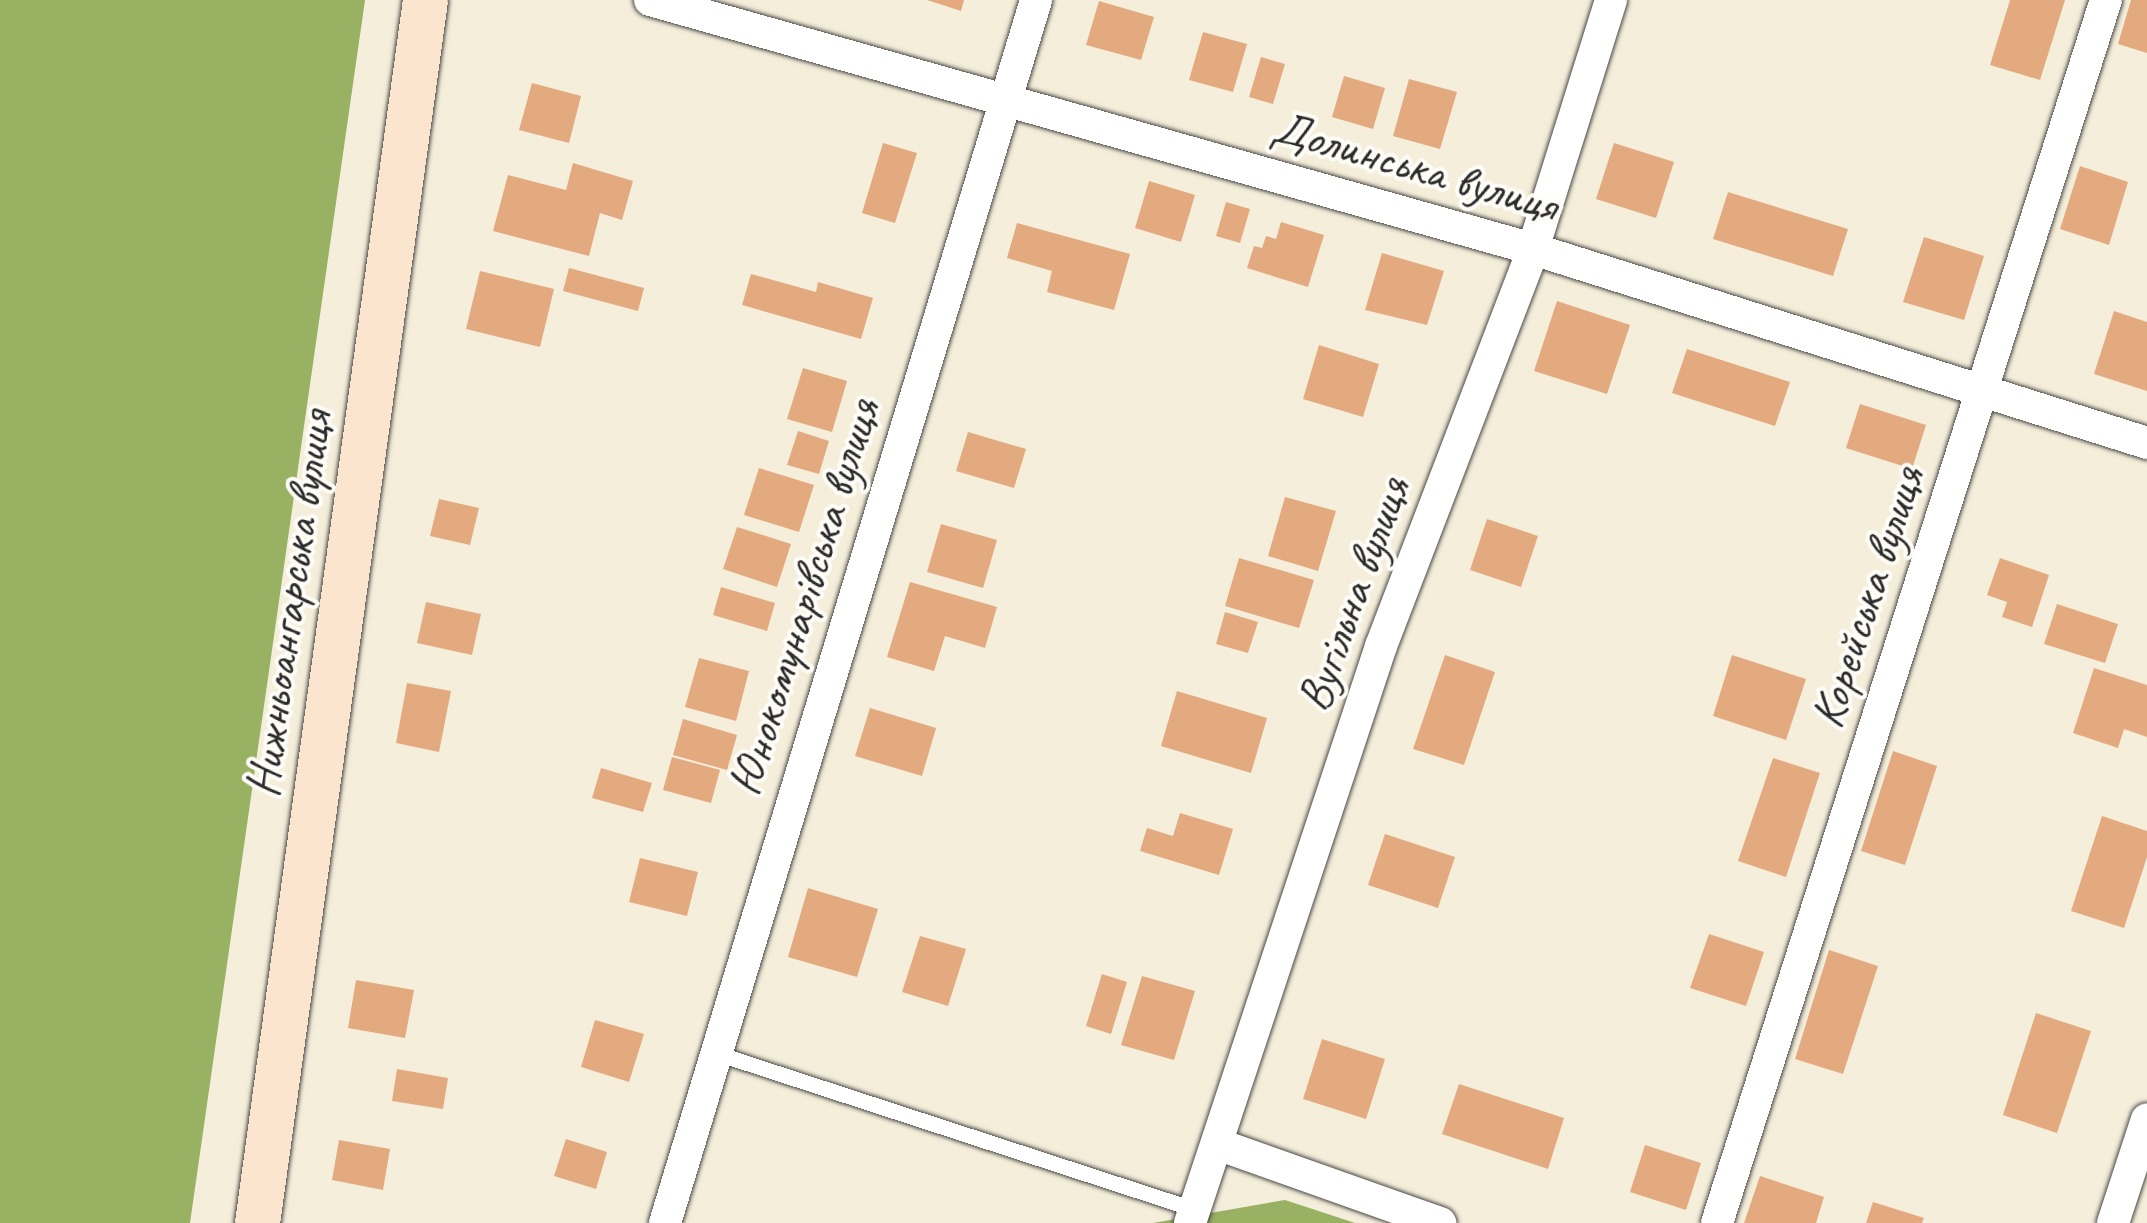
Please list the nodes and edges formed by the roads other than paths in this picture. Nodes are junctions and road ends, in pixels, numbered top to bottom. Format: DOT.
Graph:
graph roads {
  1 [pos="425,0"];
  2 [pos="650,0"];
  3 [pos="1036,0"];
  4 [pos="1610,0"];
  5 [pos="2106,0"];
  6 [pos="1007,97"];
  7 [pos="1534,249"];
  8 [pos="1984,391"];
  9 [pos="2147,443"];
  10 [pos="714,1052"];
  11 [pos="2147,1119"];
  12 [pos="1217,1144"];
  13 [pos="1192,1216"];
  14 [pos="257,1223"];
  15 [pos="665,1223"];
  16 [pos="1440,1223"];
  17 [pos="1716,1223"];
  18 [pos="2114,1223"];
  1 -- 14 [label="street, Нижньоангарська вулиця"];
  2 -- 6 [label="street, Долинська вулиця"];
  3 -- 6 [label="street, Юнокомунарівська вулиця"];
  4 -- 7 [label="street, Вугільна вулиця"];
  5 -- 8 [label="street, Корейська вулиця"];
  6 -- 7 [label="street, Долинська вулиця"];
  6 -- 10 [label="street, Юнокомунарівська вулиця"];
  7 -- 8 [label="street, Долинська вулиця"];
  7 -- 12 [label="street, Вугільна вулиця"];
  8 -- 9 [label="street, Долинська вулиця"];
  8 -- 17 [label="street, Корейська вулиця"];
  10 -- 13 [label="lane"];
  10 -- 15 [label="street, Юнокомунарівська вулиця"];
  11 -- 18 [label="street"];
  12 -- 13 [label="street, Вугільна вулиця"];
  12 -- 16 [label="street"];
}
